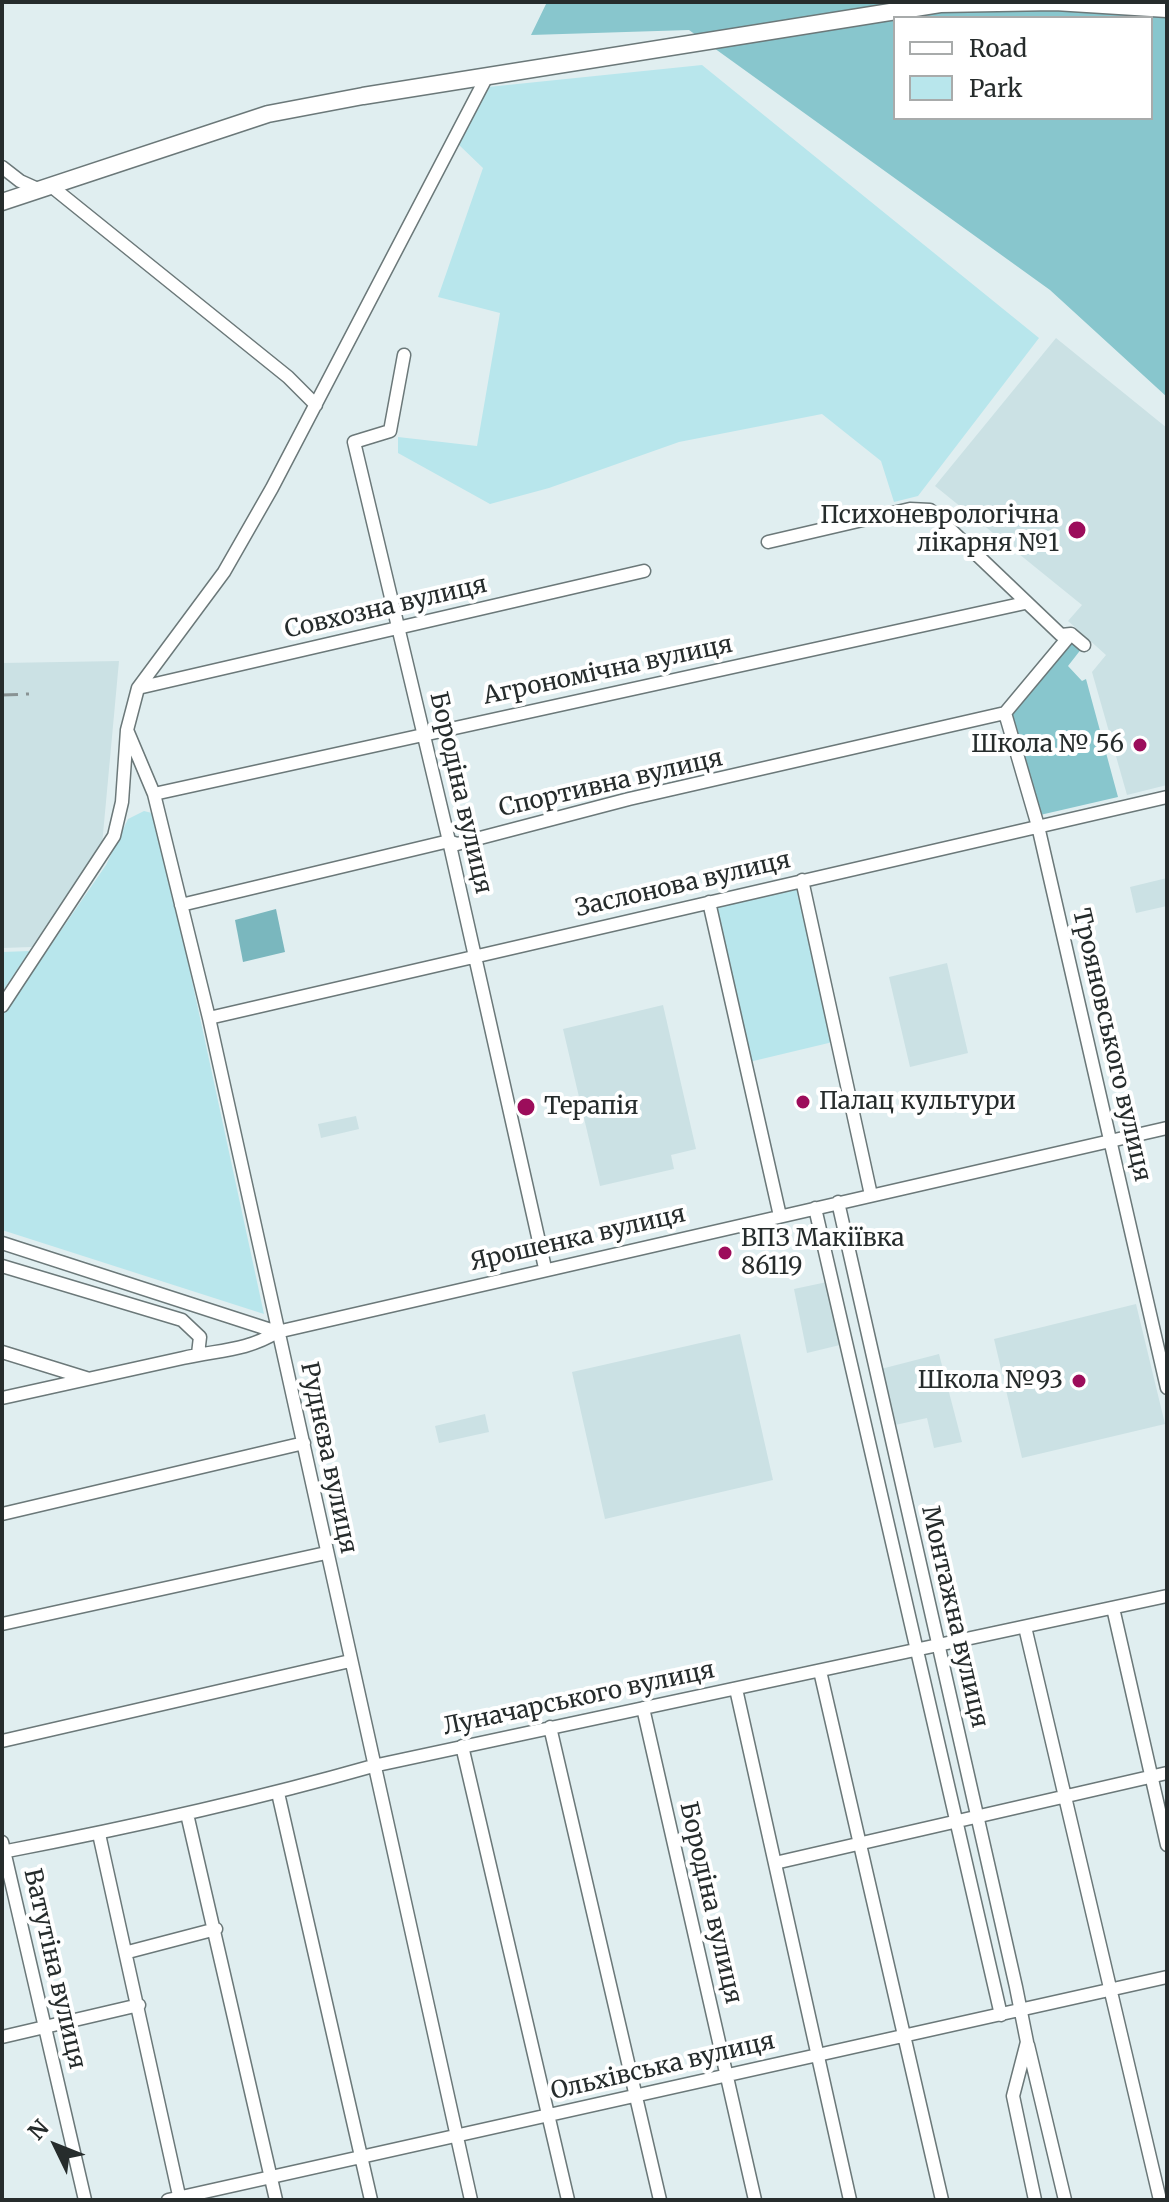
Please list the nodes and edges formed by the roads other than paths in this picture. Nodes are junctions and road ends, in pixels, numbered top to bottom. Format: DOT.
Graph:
graph roads {
  1 [pos="1167,9"];
  2 [pos="486,78"];
  3 [pos="2,167"];
  4 [pos="46,188"];
  5 [pos="2,202"];
  6 [pos="404,355"];
  7 [pos="316,405"];
  8 [pos="768,542"];
  9 [pos="644,571"];
  10 [pos="1025,603"];
  11 [pos="399,628"];
  12 [pos="1071,634"];
  13 [pos="1084,645"];
  14 [pos="138,688"];
  15 [pos="1005,713"];
  16 [pos="127,730"];
  17 [pos="423,733"];
  18 [pos="154,794"];
  19 [pos="1167,797"];
  20 [pos="1038,826"];
  21 [pos="449,841"];
  22 [pos="802,880"];
  23 [pos="709,902"];
  24 [pos="181,905"];
  25 [pos="474,956"];
  26 [pos="2,1006"];
  27 [pos="209,1018"];
  28 [pos="1167,1128"];
  29 [pos="1110,1141"];
  30 [pos="871,1195"];
  31 [pos="838,1202"];
  32 [pos="815,1208"];
  33 [pos="780,1216"];
  34 [pos="2,1243"];
  35 [pos="2,1266"];
  36 [pos="545,1268"];
  37 [pos="277,1332"];
  38 [pos="2,1352"];
  39 [pos="198,1354"];
  40 [pos="89,1379"];
  41 [pos="1167,1388"];
  42 [pos="2,1398"];
  43 [pos="304,1443"];
  44 [pos="2,1514"];
  45 [pos="326,1553"];
  46 [pos="1167,1596"];
  47 [pos="1113,1608"];
  48 [pos="2,1624"];
  49 [pos="1025,1627"];
  50 [pos="938,1646"];
  51 [pos="917,1650"];
  52 [pos="350,1661"];
  53 [pos="820,1671"];
  54 [pos="736,1689"];
  55 [pos="643,1708"];
  56 [pos="550,1727"];
  57 [pos="2,1741"];
  58 [pos="462,1746"];
  59 [pos="373,1766"];
  60 [pos="1167,1773"];
  61 [pos="1152,1776"];
  62 [pos="278,1793"];
  63 [pos="1066,1796"];
  64 [pos="187,1814"];
  65 [pos="977,1818"];
  66 [pos="956,1823"];
  67 [pos="99,1834"];
  68 [pos="861,1843"];
  69 [pos="1167,1845"];
  70 [pos="3,1848"];
  71 [pos="775,1863"];
  72 [pos="216,1929"];
  73 [pos="128,1952"];
  74 [pos="1167,1977"];
  75 [pos="1112,1989"];
  76 [pos="139,2005"];
  77 [pos="1020,2010"];
  78 [pos="1001,2015"];
  79 [pos="45,2028"];
  80 [pos="906,2036"];
  81 [pos="2,2037"];
  82 [pos="1027,2042"];
  83 [pos="818,2055"];
  84 [pos="727,2076"];
  85 [pos="636,2096"];
  86 [pos="549,2115"];
  87 [pos="457,2136"];
  88 [pos="362,2157"];
  89 [pos="271,2177"];
  90 [pos="176,2199"];
  91 [pos="85,2200"];
  92 [pos="276,2200"];
  93 [pos="371,2200"];
  94 [pos="471,2200"];
  95 [pos="568,2200"];
  96 [pos="660,2200"];
  97 [pos="755,2200"];
  98 [pos="850,2200"];
  99 [pos="942,2200"];
  100 [pos="1035,2200"];
  101 [pos="1065,2200"];
  102 [pos="1160,2200"];
  1 -- 2 [label="main road"];
  2 -- 4 [label="main road"];
  2 -- 7 [label="street"];
  3 -- 4 [label="street"];
  4 -- 5 [label="main road"];
  4 -- 7 [label="street"];
  6 -- 11 [label="street, Бородіна вулиця"];
  7 -- 14 [label="street"];
  8 -- 10 [label="street"];
  9 -- 11 [label="street, Совхозна вулиця"];
  10 -- 12 [label="street"];
  10 -- 17 [label="street, Агрономічна вулиця"];
  11 -- 14 [label="street, Совхозна вулиця"];
  11 -- 17 [label="street, Бородіна вулиця"];
  12 -- 13 [label="street"];
  12 -- 15 [label="street"];
  14 -- 16 [label="street"];
  15 -- 20 [label="street, Трояновського вулиця"];
  15 -- 21 [label="street, Спортивна вулиця"];
  16 -- 18 [label="street, Руднєва вулиця"];
  16 -- 26 [label="street"];
  17 -- 18 [label="street, Агрономічна вулиця"];
  17 -- 21 [label="street, Бородіна вулиця"];
  18 -- 24 [label="street, Руднєва вулиця"];
  19 -- 20 [label="street, Заслонова вулиця"];
  20 -- 22 [label="street, Заслонова вулиця"];
  20 -- 29 [label="street, Трояновського вулиця"];
  21 -- 24 [label="street, Спортивна вулиця"];
  21 -- 25 [label="street, Бородіна вулиця"];
  22 -- 23 [label="street, Заслонова вулиця"];
  22 -- 30 [label="street"];
  23 -- 25 [label="street, Заслонова вулиця"];
  23 -- 33 [label="street"];
  24 -- 27 [label="street, Руднєва вулиця"];
  25 -- 27 [label="street, Заслонова вулиця"];
  25 -- 36 [label="street, Бородіна вулиця"];
  27 -- 37 [label="street, Руднєва вулиця"];
  28 -- 29 [label="street, Ярошенка вулиця"];
  29 -- 30 [label="street, Ярошенка вулиця"];
  29 -- 41 [label="street, Трояновського вулиця"];
  30 -- 31 [label="street, Ярошенка вулиця"];
  31 -- 32 [label="street, Ярошенка вулиця"];
  31 -- 50 [label="street, Монтажна вулиця"];
  32 -- 33 [label="street, Ярошенка вулиця"];
  32 -- 51 [label="street, Монтажна вулиця"];
  33 -- 36 [label="street, Ярошенка вулиця"];
  34 -- 37 [label="street"];
  35 -- 39 [label="street"];
  36 -- 37 [label="street, Ярошенка вулиця"];
  37 -- 39 [label="street, Ярошенка вулиця"];
  37 -- 43 [label="street, Руднєва вулиця"];
  38 -- 40 [label="street"];
  39 -- 40 [label="street, Ярошенка вулиця"];
  40 -- 42 [label="street, Ярошенка вулиця"];
  43 -- 44 [label="street"];
  43 -- 45 [label="street, Руднєва вулиця"];
  45 -- 48 [label="street"];
  45 -- 52 [label="street, Руднєва вулиця"];
  46 -- 47 [label="street, Луначарського вулиця"];
  47 -- 49 [label="street, Луначарського вулиця"];
  47 -- 61 [label="street"];
  49 -- 50 [label="street, Луначарського вулиця"];
  49 -- 63 [label="street"];
  50 -- 51 [label="street, Луначарського вулиця"];
  50 -- 65 [label="street, Монтажна вулиця"];
  51 -- 53 [label="street, Луначарського вулиця"];
  51 -- 66 [label="street, Монтажна вулиця"];
  52 -- 57 [label="street"];
  52 -- 59 [label="street, Руднєва вулиця"];
  53 -- 54 [label="street, Луначарського вулиця"];
  53 -- 68 [label="street"];
  54 -- 55 [label="street, Луначарського вулиця"];
  54 -- 71 [label="street"];
  55 -- 56 [label="street, Луначарського вулиця"];
  55 -- 84 [label="street, Бородіна вулиця"];
  56 -- 58 [label="street, Луначарського вулиця"];
  56 -- 85 [label="street"];
  58 -- 59 [label="street, Луначарського вулиця"];
  58 -- 86 [label="street"];
  59 -- 62 [label="street, Луначарського вулиця"];
  59 -- 87 [label="street, Руднєва вулиця"];
  60 -- 61 [label="street"];
  61 -- 63 [label="street"];
  61 -- 69 [label="street"];
  62 -- 64 [label="street, Луначарського вулиця"];
  62 -- 88 [label="street"];
  63 -- 65 [label="street"];
  63 -- 75 [label="street"];
  64 -- 67 [label="street, Луначарського вулиця"];
  64 -- 72 [label="street"];
  65 -- 66 [label="street"];
  65 -- 77 [label="street, Монтажна вулиця"];
  66 -- 68 [label="street"];
  66 -- 78 [label="street, Монтажна вулиця"];
  67 -- 70 [label="street, Луначарського вулиця"];
  67 -- 73 [label="street"];
  68 -- 71 [label="street"];
  68 -- 80 [label="street"];
  70 -- 79 [label="street, Ватутіна вулиця"];
  71 -- 83 [label="street"];
  72 -- 73 [label="street"];
  72 -- 89 [label="street"];
  73 -- 76 [label="street"];
  74 -- 75 [label="street, Ольхівська вулиця"];
  75 -- 77 [label="street, Ольхівська вулиця"];
  75 -- 102 [label="street"];
  76 -- 79 [label="street"];
  76 -- 90 [label="street"];
  77 -- 78 [label="street, Ольхівська вулиця"];
  77 -- 82 [label="street, Монтажна вулиця"];
  78 -- 80 [label="street, Ольхівська вулиця"];
  79 -- 81 [label="street"];
  79 -- 91 [label="street, Ватутіна вулиця"];
  80 -- 83 [label="street, Ольхівська вулиця"];
  80 -- 99 [label="street"];
  82 -- 100 [label="street, Монтажна вулиця"];
  82 -- 101 [label="street, Монтажна вулиця"];
  83 -- 84 [label="street, Ольхівська вулиця"];
  83 -- 98 [label="street"];
  84 -- 85 [label="street, Ольхівська вулиця"];
  84 -- 97 [label="street, Бородіна вулиця"];
  85 -- 86 [label="street, Ольхівська вулиця"];
  85 -- 96 [label="street"];
  86 -- 87 [label="street, Ольхівська вулиця"];
  86 -- 95 [label="street"];
  87 -- 88 [label="street, Ольхівська вулиця"];
  87 -- 94 [label="street, Руднєва вулиця"];
  88 -- 89 [label="street, Ольхівська вулиця"];
  88 -- 93 [label="street"];
  89 -- 90 [label="street, Ольхівська вулиця"];
  89 -- 92 [label="street"];
}
